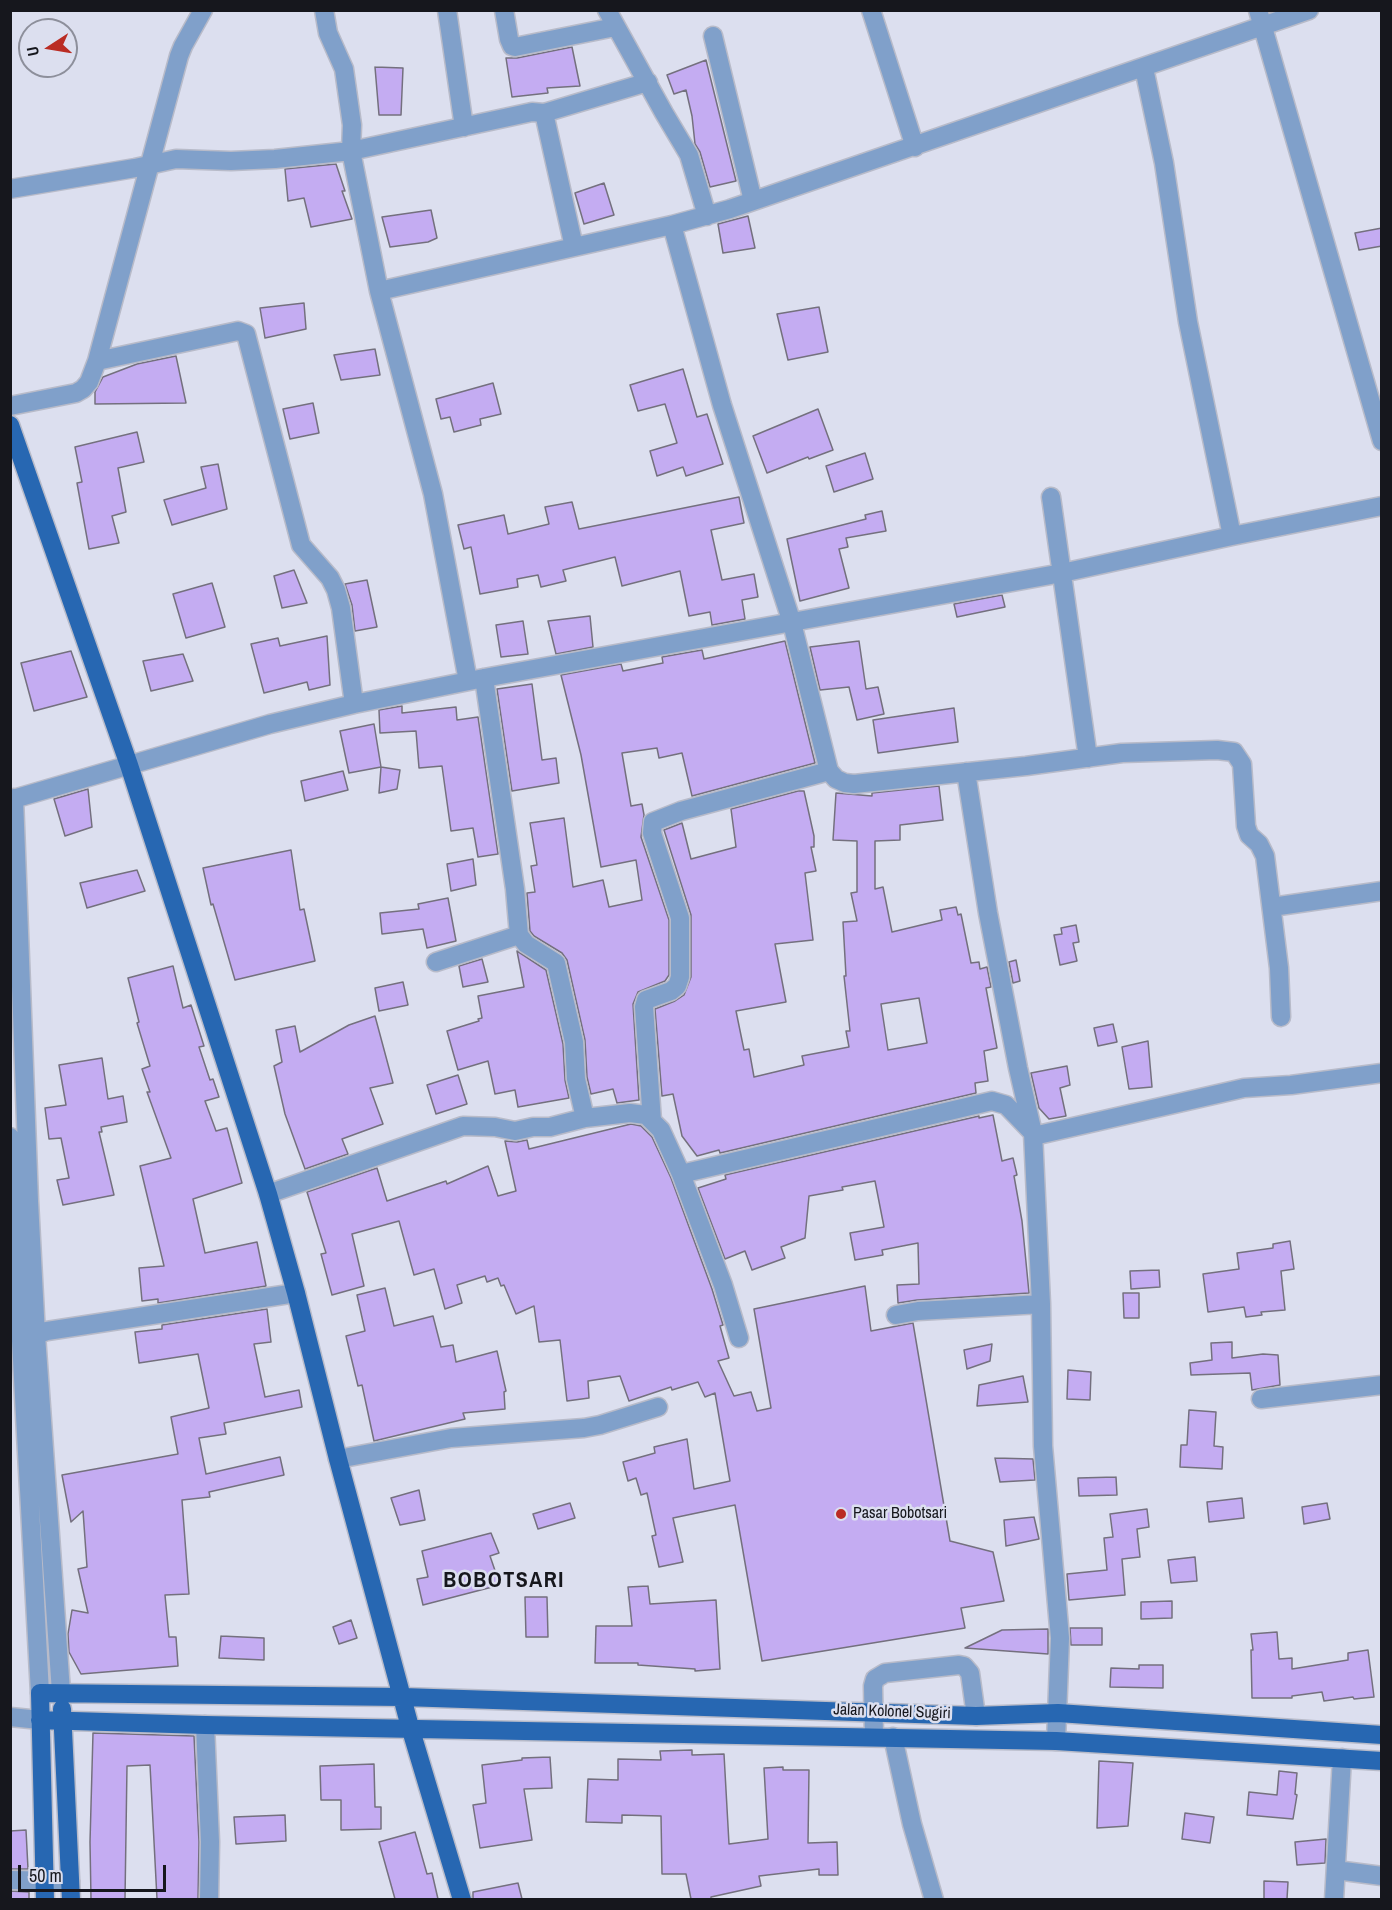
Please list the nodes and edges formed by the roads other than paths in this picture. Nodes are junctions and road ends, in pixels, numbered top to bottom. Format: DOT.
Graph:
graph roads {
  1 [pos="203,10"];
  2 [pos="324,10"];
  3 [pos="447,10"];
  4 [pos="504,10"];
  5 [pos="872,10"];
  6 [pos="1309,10"];
  7 [pos="611,19"];
  8 [pos="1261,19"];
  9 [pos="713,36"];
  10 [pos="1144,68"];
  11 [pos="648,82"];
  12 [pos="544,113"];
  13 [pos="464,127"];
  14 [pos="915,147"];
  15 [pos="351,151"];
  16 [pos="150,164"];
  17 [pos="10,189"];
  18 [pos="753,201"];
  19 [pos="707,216"];
  20 [pos="672,225"];
  21 [pos="574,247"];
  22 [pos="379,291"];
  23 [pos="97,361"];
  24 [pos="10,406"];
  25 [pos="10,425"];
  26 [pos="1382,441"];
  27 [pos="1051,496"];
  28 [pos="1382,507"];
  29 [pos="1232,536"];
  30 [pos="1062,573"];
  31 [pos="792,623"];
  32 [pos="476,679"];
  33 [pos="354,704"];
  34 [pos="1088,758"];
  35 [pos="129,765"];
  36 [pos="830,771"];
  37 [pos="966,772"];
  38 [pos="12,799"];
  39 [pos="1382,891"];
  40 [pos="1272,907"];
  41 [pos="519,935"];
  42 [pos="436,962"];
  43 [pos="1281,1017"];
  44 [pos="1382,1073"];
  45 [pos="585,1118"];
  46 [pos="652,1121"];
  47 [pos="1033,1133"];
  48 [pos="10,1137"];
  49 [pos="681,1174"];
  50 [pos="268,1194"];
  51 [pos="12,1202"];
  52 [pos="296,1293"];
  53 [pos="1041,1304"];
  54 [pos="896,1315"];
  55 [pos="36,1335"];
  56 [pos="739,1338"];
  57 [pos="1382,1385"];
  58 [pos="24,1389"];
  59 [pos="1261,1399"];
  60 [pos="658,1407"];
  61 [pos="338,1459"];
  62 [pos="61,1692"];
  63 [pos="40,1693"];
  64 [pos="403,1697"];
  65 [pos="873,1711"];
  66 [pos="1058,1713"];
  67 [pos="976,1716"];
  68 [pos="10,1717"];
  69 [pos="40,1720"];
  70 [pos="61,1720"];
  71 [pos="205,1725"];
  72 [pos="410,1727"];
  73 [pos="1382,1735"];
  74 [pos="874,1737"];
  75 [pos="894,1737"];
  76 [pos="1056,1741"];
  77 [pos="1342,1758"];
  78 [pos="1382,1761"];
  79 [pos="1336,1870"];
  80 [pos="1382,1876"];
  81 [pos="10,1880"];
  82 [pos="44,1881"];
  83 [pos="70,1881"];
  84 [pos="45,1899"];
  85 [pos="71,1899"];
  86 [pos="209,1899"];
  87 [pos="462,1899"];
  88 [pos="934,1899"];
  89 [pos="1334,1899"];
  1 -- 16 [label="street"];
  2 -- 15 [label="street"];
  3 -- 13 [label="street"];
  4 -- 7 [label="street"];
  5 -- 14 [label="street"];
  6 -- 8 [label="street"];
  7 -- 11 [label="street"];
  8 -- 10 [label="street"];
  8 -- 26 [label="street"];
  9 -- 18 [label="street"];
  10 -- 14 [label="street"];
  10 -- 29 [label="street"];
  11 -- 12 [label="street"];
  11 -- 19 [label="street"];
  12 -- 13 [label="street"];
  12 -- 21 [label="street"];
  13 -- 15 [label="street"];
  14 -- 18 [label="street"];
  15 -- 16 [label="street"];
  15 -- 22 [label="street"];
  16 -- 17 [label="street"];
  16 -- 23 [label="street"];
  18 -- 19 [label="street"];
  19 -- 20 [label="street"];
  20 -- 21 [label="street"];
  20 -- 31 [label="street"];
  21 -- 22 [label="street"];
  22 -- 32 [label="street"];
  23 -- 24 [label="street"];
  23 -- 33 [label="street"];
  25 -- 35 [label="main road"];
  27 -- 30 [label="street"];
  28 -- 29 [label="street"];
  29 -- 30 [label="street"];
  30 -- 31 [label="street"];
  30 -- 34 [label="street"];
  31 -- 32 [label="street"];
  31 -- 36 [label="street"];
  32 -- 33 [label="street"];
  32 -- 41 [label="street"];
  33 -- 35 [label="street"];
  34 -- 37 [label="street"];
  34 -- 40 [label="street"];
  35 -- 38 [label="street"];
  35 -- 50 [label="main road"];
  36 -- 37 [label="street"];
  36 -- 46 [label="street"];
  37 -- 47 [label="street"];
  38 -- 55 [label="street"];
  39 -- 40 [label="street"];
  40 -- 43 [label="street"];
  41 -- 42 [label="street"];
  41 -- 45 [label="street"];
  44 -- 47 [label="street"];
  45 -- 46 [label="street"];
  45 -- 50 [label="street"];
  46 -- 49 [label="street"];
  47 -- 49 [label="street"];
  47 -- 53 [label="street"];
  48 -- 51 [label="street"];
  49 -- 56 [label="street"];
  50 -- 52 [label="main road"];
  51 -- 58 [label="street"];
  52 -- 55 [label="street"];
  52 -- 61 [label="main road"];
  53 -- 54 [label="street"];
  53 -- 66 [label="street"];
  55 -- 58 [label="street"];
  57 -- 59 [label="street"];
  58 -- 62 [label="street"];
  58 -- 63 [label="street"];
  60 -- 61 [label="street"];
  61 -- 64 [label="main road"];
  62 -- 63 [label="main road, Jalan Kolonel Sugiri"];
  62 -- 64 [label="main road, Jalan Kolonel Sugiri"];
  62 -- 70 [label="main road"];
  63 -- 69 [label="main road"];
  64 -- 65 [label="main road, Jalan Kolonel Sugiri"];
  64 -- 72 [label="main road"];
  65 -- 67 [label="main road, Jalan Kolonel Sugiri"];
  65 -- 67 [label="street"];
  65 -- 74 [label="street"];
  66 -- 67 [label="main road, Jalan Kolonel Sugiri"];
  66 -- 73 [label="main road, Jalan Kolonel Sugiri"];
  66 -- 76 [label="street"];
  68 -- 69 [label="street"];
  69 -- 70 [label="main road"];
  69 -- 82 [label="main road"];
  70 -- 71 [label="main road"];
  70 -- 83 [label="main road"];
  71 -- 72 [label="main road"];
  71 -- 86 [label="street"];
  72 -- 74 [label="main road"];
  72 -- 87 [label="main road"];
  74 -- 75 [label="main road"];
  75 -- 76 [label="main road"];
  75 -- 88 [label="street"];
  76 -- 77 [label="main road"];
  77 -- 78 [label="main road"];
  77 -- 79 [label="street"];
  79 -- 80 [label="street"];
  79 -- 89 [label="street"];
  81 -- 82 [label="street"];
  82 -- 83 [label="street"];
  82 -- 84 [label="main road"];
  83 -- 85 [label="main road"];
}
